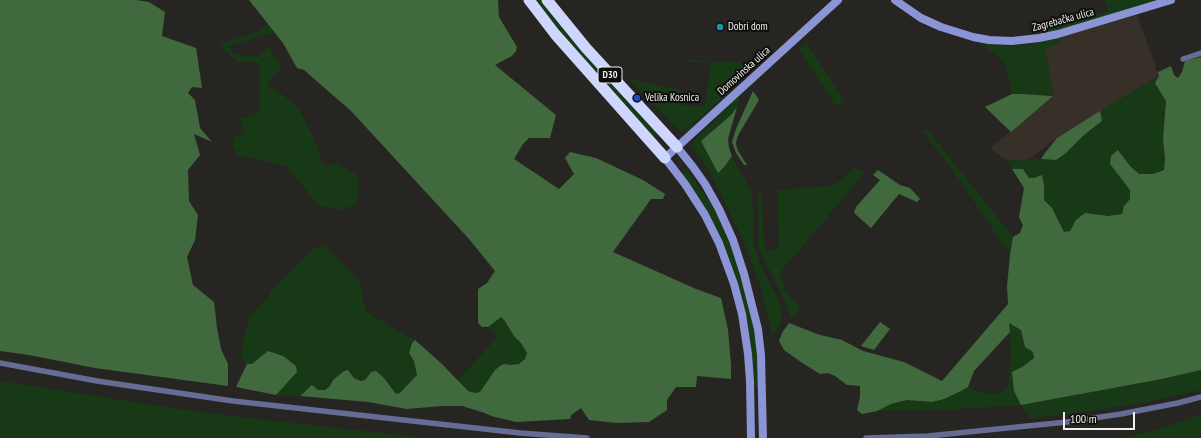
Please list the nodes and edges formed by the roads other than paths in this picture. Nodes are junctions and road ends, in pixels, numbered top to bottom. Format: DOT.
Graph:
graph roads {
  1 [pos="529,0"];
  2 [pos="547,0"];
  3 [pos="838,0"];
  4 [pos="895,0"];
  5 [pos="1170,0"];
  6 [pos="1201,53"];
  7 [pos="1183,59"];
  8 [pos="677,147"];
  9 [pos="665,158"];
  10 [pos="0,363"];
  11 [pos="1201,398"];
  12 [pos="587,438"];
  13 [pos="751,438"];
  14 [pos="763,438"];
  15 [pos="866,438"];
  1 -- 9 [label="highway, D30"];
  2 -- 8 [label="highway, D30"];
  3 -- 8 [label="main road, Domovinska ulica"];
  4 -- 5 [label="main road, Zagrebačka ulica"];
  6 -- 7 [label="street"];
  8 -- 9 [label="main road, Domovinska ulica"];
  8 -- 14 [label="main road"];
  9 -- 13 [label="main road"];
  10 -- 12 [label="street"];
  11 -- 15 [label="street"];
}
